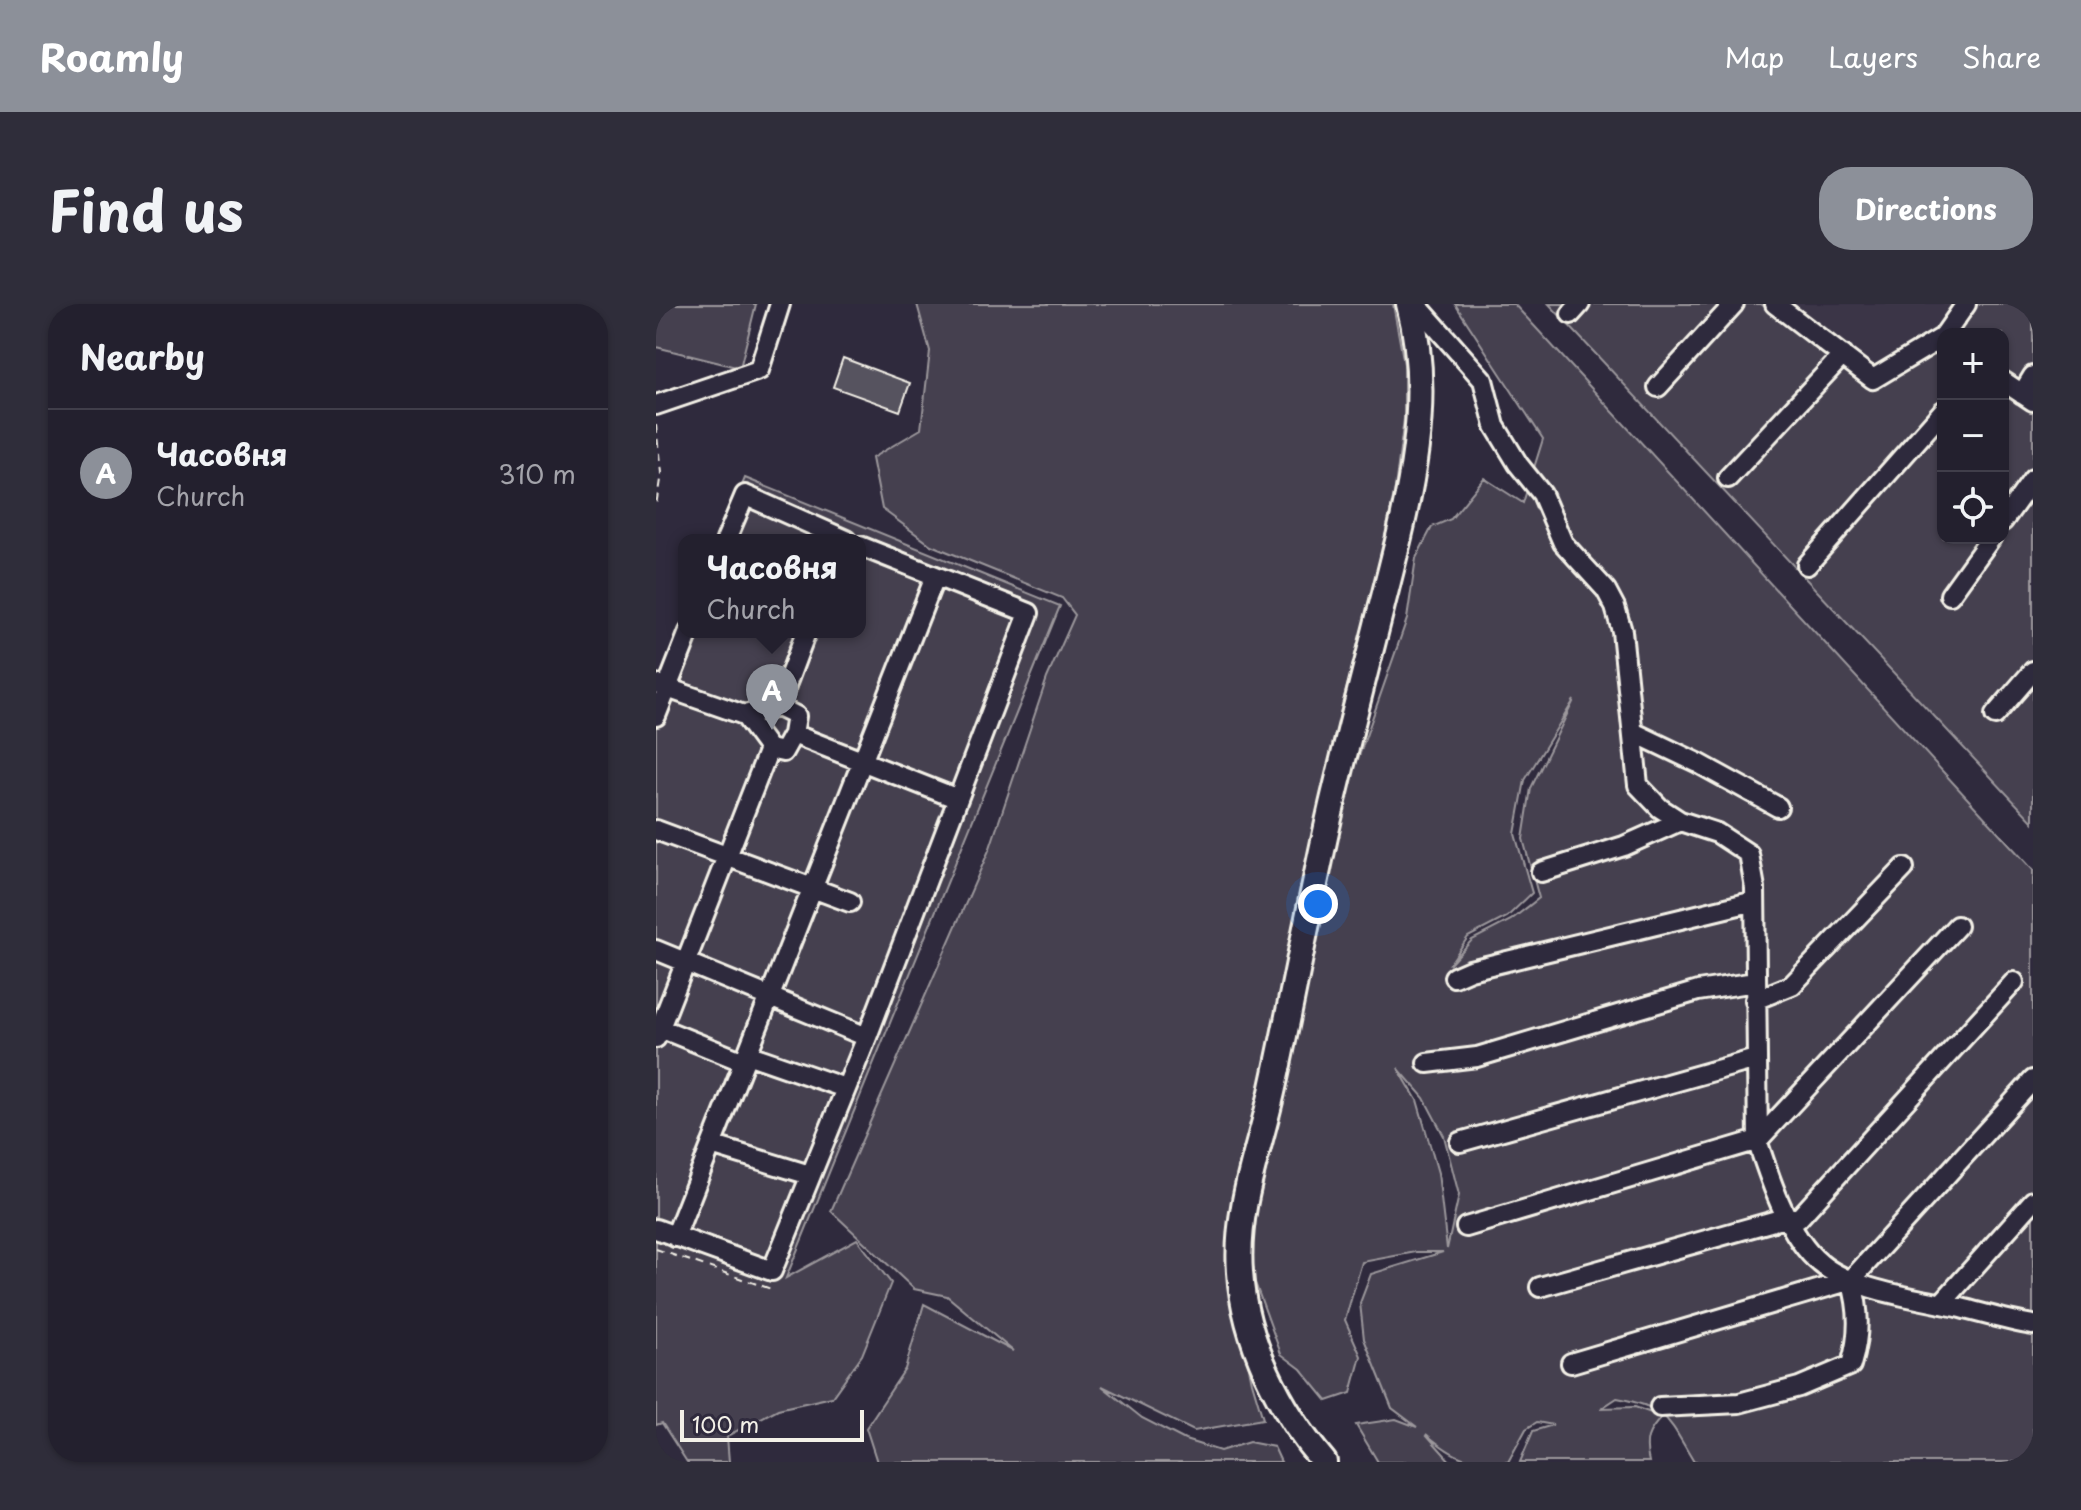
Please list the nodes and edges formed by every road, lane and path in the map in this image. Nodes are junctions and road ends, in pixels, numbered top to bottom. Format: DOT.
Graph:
graph roads {
  1 [pos="780,304"];
  2 [pos="1409,304"];
  3 [pos="1416,304"];
  4 [pos="1734,304"];
  5 [pos="1775,304"];
  6 [pos="1964,307"];
  7 [pos="1950,328"];
  8 [pos="1962,328"];
  9 [pos="1937,340"];
  10 [pos="1843,355"];
  11 [pos="2033,376"];
  12 [pos="2009,385"];
  13 [pos="1658,387"];
  14 [pos="2028,398"];
  15 [pos="656,405"];
  16 [pos="1937,418"];
  17 [pos="656,425"];
  18 [pos="1728,478"];
  19 [pos="2033,479"];
  20 [pos="656,506"];
  21 [pos="2009,513"];
  22 [pos="729,534"];
  23 [pos="832,534"];
  24 [pos="1987,544"];
  25 [pos="866,548"];
  26 [pos="1807,565"];
  27 [pos="935,577"];
  28 [pos="1950,595"];
  29 [pos="686,638"];
  30 [pos="804,638"];
  31 [pos="2033,671"];
  32 [pos="661,686"];
  33 [pos="778,707"];
  34 [pos="744,715"];
  35 [pos="1995,715"];
  36 [pos="656,716"];
  37 [pos="1633,732"];
  38 [pos="793,734"];
  39 [pos="769,749"];
  40 [pos="863,761"];
  41 [pos="958,799"];
  42 [pos="1778,807"];
  43 [pos="1680,821"];
  44 [pos="656,830"];
  45 [pos="726,858"];
  46 [pos="1904,868"];
  47 [pos="1541,872"];
  48 [pos="813,888"];
  49 [pos="1755,901"];
  50 [pos="850,902"];
  51 [pos="1957,926"];
  52 [pos="656,950"];
  53 [pos="686,963"];
  54 [pos="1454,977"];
  55 [pos="2014,982"];
  56 [pos="1755,991"];
  57 [pos="770,996"];
  58 [pos="658,1032"];
  59 [pos="867,1037"];
  60 [pos="746,1058"];
  61 [pos="1756,1059"];
  62 [pos="1427,1063"];
  63 [pos="2033,1080"];
  64 [pos="845,1088"];
  65 [pos="1758,1140"];
  66 [pos="1460,1142"];
  67 [pos="711,1145"];
  68 [pos="810,1175"];
  69 [pos="2033,1201"];
  70 [pos="1788,1217"];
  71 [pos="1466,1227"];
  72 [pos="656,1229"];
  73 [pos="675,1237"];
  74 [pos="656,1249"];
  75 [pos="1851,1280"];
  76 [pos="1540,1287"];
  77 [pos="774,1290"];
  78 [pos="1941,1304"];
  79 [pos="2033,1325"];
  80 [pos="1571,1363"];
  81 [pos="1660,1407"];
  82 [pos="1324,1462"];
  1 -- 15 [label="street"];
  2 -- 82 [label="main road"];
  3 -- 37 [label="street"];
  4 -- 13 [label="street"];
  5 -- 10 [label="street"];
  6 -- 7 [label="street"];
  6 -- 8 [label="street"];
  9 -- 10 [label="street"];
  10 -- 18 [label="street"];
  11 -- 14 [label="street"];
  12 -- 14 [label="street"];
  16 -- 26 [label="street"];
  17 -- 20 [label="path"];
  19 -- 21 [label="street"];
  22 -- 23 [label="street"];
  24 -- 28 [label="street"];
  25 -- 27 [label="street"];
  27 -- 40 [label="street"];
  27 -- 41 [label="street"];
  29 -- 32 [label="street"];
  30 -- 33 [label="street"];
  31 -- 35 [label="street"];
  32 -- 34 [label="street"];
  32 -- 36 [label="street"];
  33 -- 34 [label="street"];
  33 -- 38 [label="street"];
  34 -- 39 [label="street"];
  37 -- 42 [label="street"];
  37 -- 43 [label="street"];
  38 -- 39 [label="street"];
  38 -- 40 [label="street"];
  39 -- 45 [label="street"];
  40 -- 41 [label="street"];
  40 -- 48 [label="street"];
  41 -- 59 [label="street"];
  43 -- 47 [label="street"];
  43 -- 49 [label="street"];
  44 -- 45 [label="street"];
  45 -- 48 [label="street"];
  45 -- 53 [label="street"];
  46 -- 56 [label="street"];
  48 -- 50 [label="street"];
  48 -- 57 [label="street"];
  49 -- 54 [label="street"];
  49 -- 56 [label="street"];
  51 -- 65 [label="street"];
  52 -- 53 [label="street"];
  53 -- 57 [label="street"];
  53 -- 58 [label="street"];
  55 -- 70 [label="street"];
  56 -- 61 [label="street"];
  56 -- 62 [label="street"];
  57 -- 59 [label="street"];
  57 -- 60 [label="street"];
  58 -- 60 [label="street"];
  59 -- 64 [label="street"];
  60 -- 64 [label="street"];
  60 -- 67 [label="street"];
  61 -- 65 [label="street"];
  61 -- 66 [label="street"];
  63 -- 75 [label="street"];
  64 -- 68 [label="street"];
  65 -- 70 [label="street"];
  65 -- 71 [label="street"];
  67 -- 68 [label="street"];
  67 -- 73 [label="street"];
  68 -- 73 [label="street"];
  69 -- 78 [label="street"];
  70 -- 75 [label="street"];
  70 -- 76 [label="street"];
  72 -- 73 [label="street"];
  74 -- 77 [label="path"];
  75 -- 78 [label="street"];
  75 -- 80 [label="street"];
  75 -- 81 [label="street"];
  78 -- 79 [label="street"];
}
